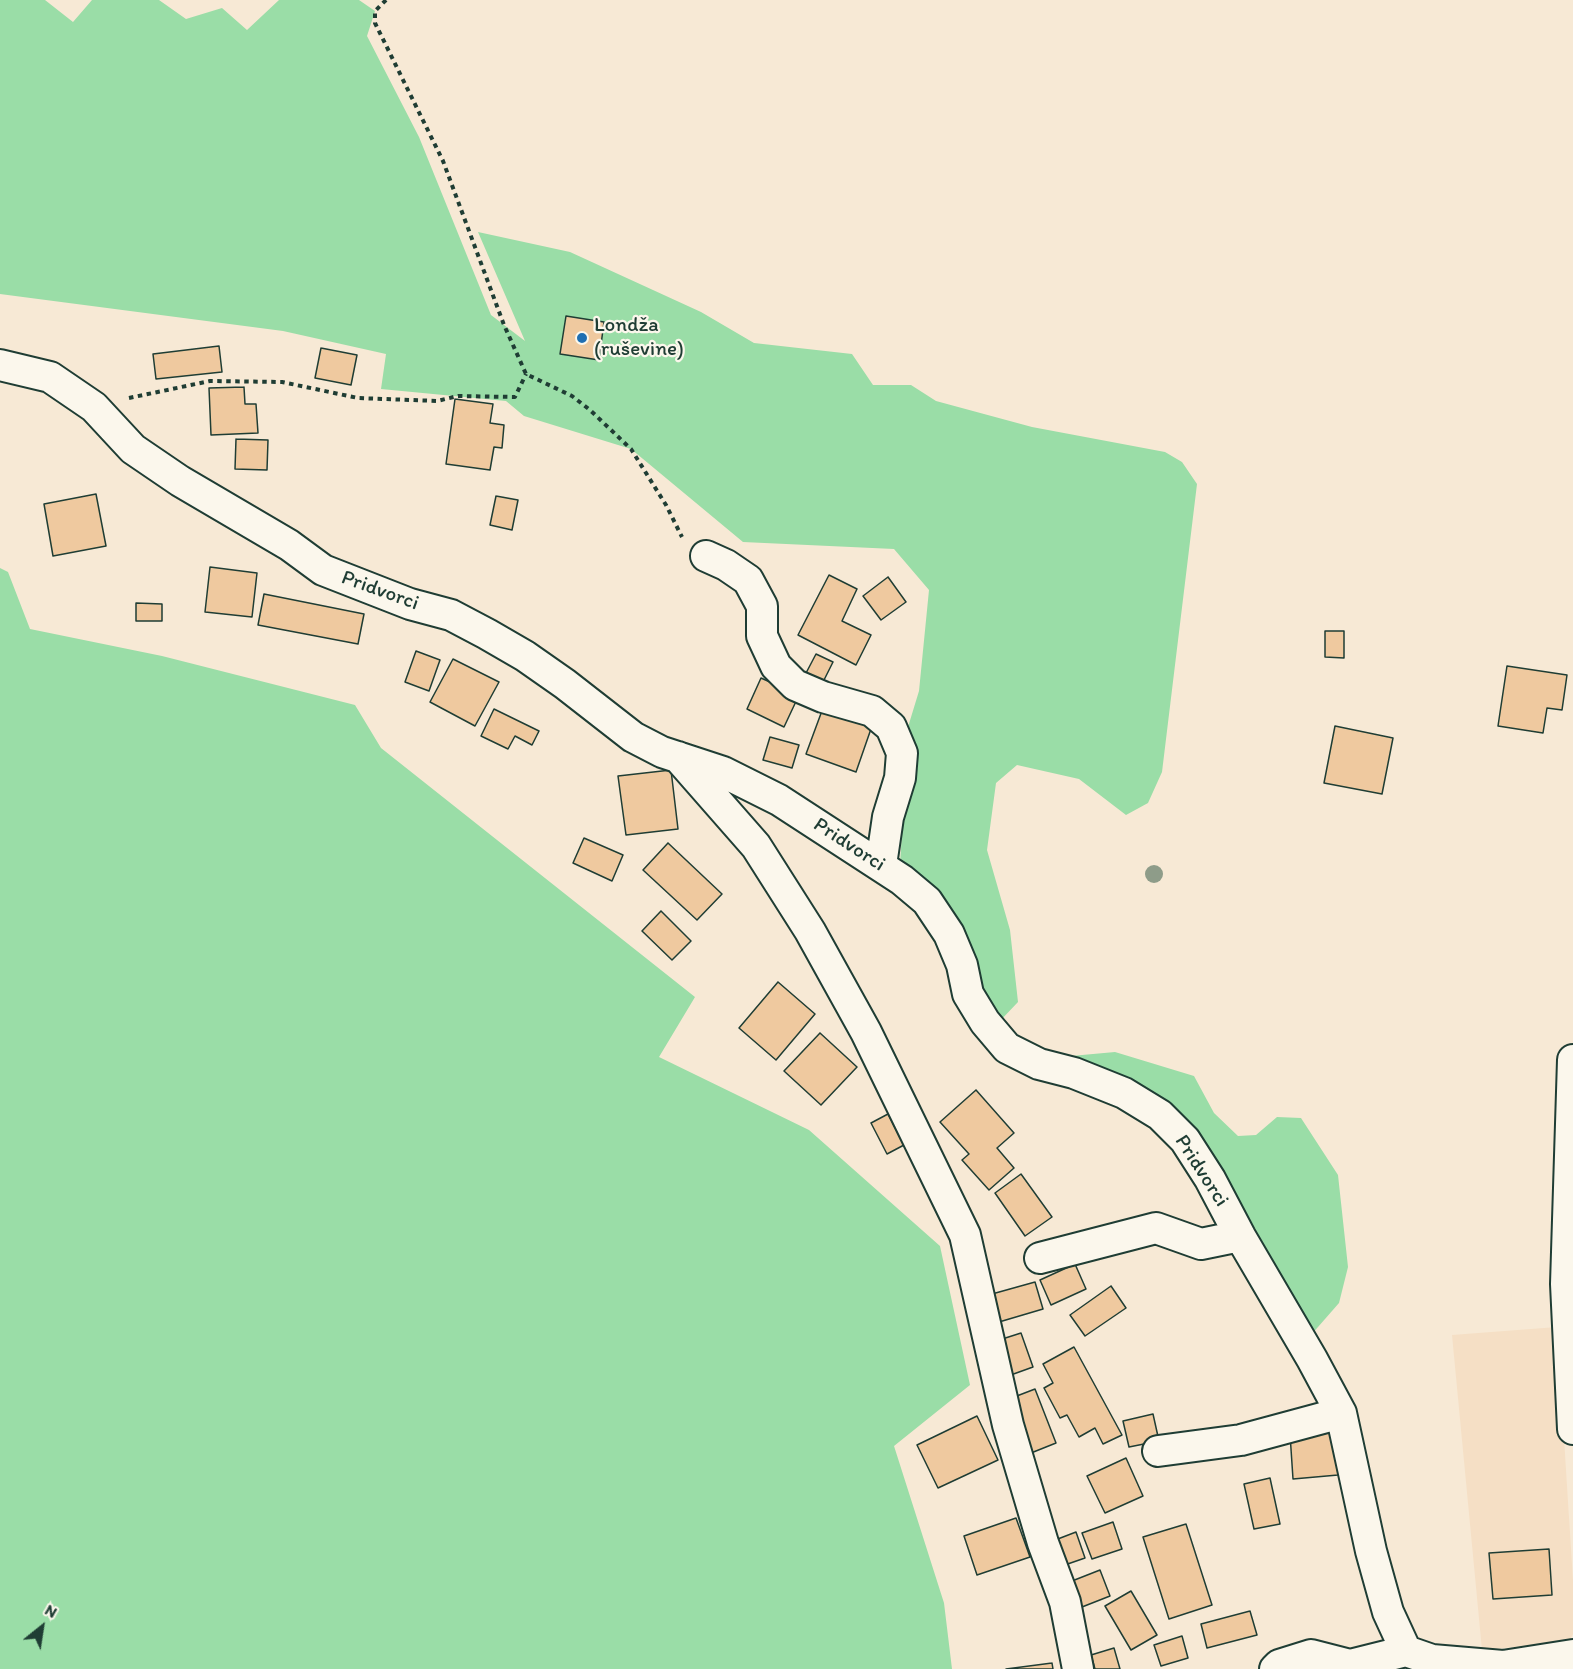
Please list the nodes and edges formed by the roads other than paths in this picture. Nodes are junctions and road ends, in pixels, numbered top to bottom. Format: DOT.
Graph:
graph roads {
  1 [pos="0,365"];
  2 [pos="706,556"];
  3 [pos="678,758"];
  4 [pos="881,865"];
  5 [pos="1573,1060"];
  6 [pos="1240,1236"];
  7 [pos="1040,1258"];
  8 [pos="1341,1413"];
  9 [pos="1573,1429"];
  10 [pos="1158,1451"];
  11 [pos="1406,1652"];
  12 [pos="1573,1655"];
  13 [pos="1077,1669"];
  14 [pos="1275,1669"];
  1 -- 3 [label="street, Pridvorci"];
  2 -- 4 [label="street"];
  3 -- 4 [label="street, Pridvorci"];
  3 -- 13 [label="street, Pridvorci"];
  4 -- 6 [label="street, Pridvorci"];
  5 -- 9 [label="street"];
  6 -- 7 [label="street"];
  6 -- 8 [label="street, Pridvorci"];
  8 -- 10 [label="street"];
  8 -- 11 [label="street, Pridvorci"];
  11 -- 12 [label="street"];
  11 -- 14 [label="street"];
}
